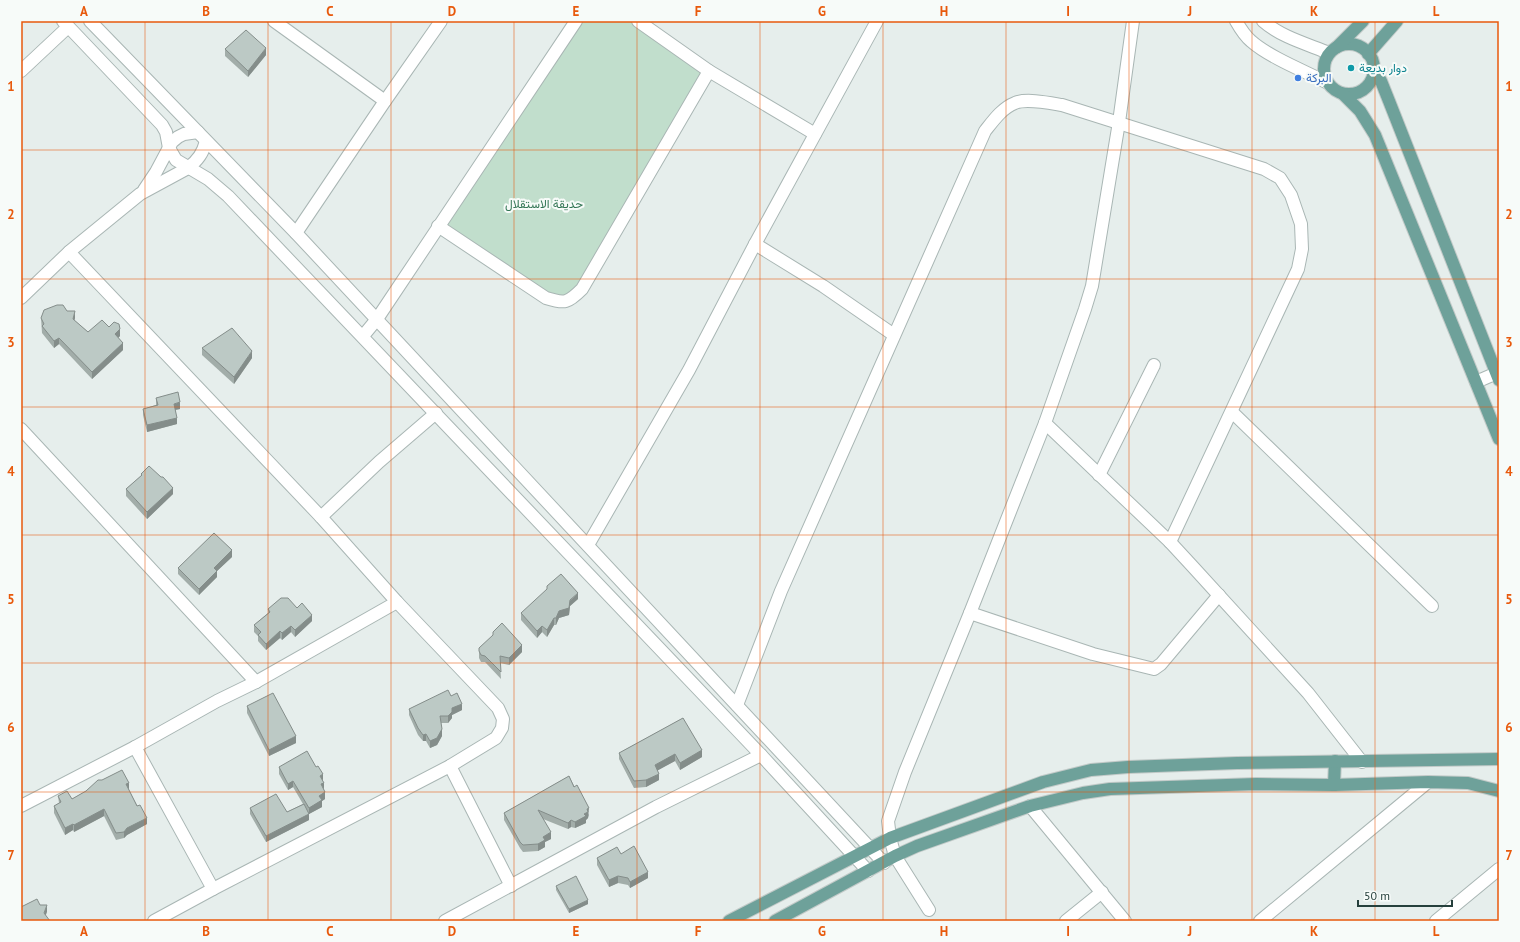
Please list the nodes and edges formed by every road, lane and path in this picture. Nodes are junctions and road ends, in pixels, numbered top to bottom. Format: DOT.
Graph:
graph roads {
  1 [pos="90,21"];
  2 [pos="274,21"];
  3 [pos="441,21"];
  4 [pos="576,21"];
  5 [pos="638,21"];
  6 [pos="877,21"];
  7 [pos="1133,21"];
  8 [pos="1236,21"];
  9 [pos="1263,21"];
  10 [pos="1363,21"];
  11 [pos="1396,21"];
  12 [pos="65,24"];
  13 [pos="289,25"];
  14 [pos="1333,50"];
  15 [pos="1368,54"];
  16 [pos="1374,68"];
  17 [pos="21,71"];
  18 [pos="708,71"];
  19 [pos="1326,82"];
  20 [pos="1343,94"];
  21 [pos="385,101"];
  22 [pos="1119,122"];
  23 [pos="815,134"];
  24 [pos="202,137"];
  25 [pos="169,148"];
  26 [pos="188,168"];
  27 [pos="140,194"];
  28 [pos="438,226"];
  29 [pos="296,234"];
  30 [pos="755,244"];
  31 [pos="68,252"];
  32 [pos="21,298"];
  33 [pos="377,319"];
  34 [pos="894,335"];
  35 [pos="363,336"];
  36 [pos="1154,365"];
  37 [pos="1498,375"];
  38 [pos="1476,382"];
  39 [pos="1232,412"];
  40 [pos="436,414"];
  41 [pos="1045,423"];
  42 [pos="21,429"];
  43 [pos="1499,439"];
  44 [pos="1099,475"];
  45 [pos="321,517"];
  46 [pos="1170,542"];
  47 [pos="588,545"];
  48 [pos="1219,595"];
  49 [pos="397,602"];
  50 [pos="1432,606"];
  51 [pos="970,613"];
  52 [pos="256,682"];
  53 [pos="737,705"];
  54 [pos="135,747"];
  55 [pos="761,755"];
  56 [pos="1499,759"];
  57 [pos="1336,761"];
  58 [pos="1362,762"];
  59 [pos="450,766"];
  60 [pos="1428,782"];
  61 [pos="1334,785"];
  62 [pos="1499,791"];
  63 [pos="21,806"];
  64 [pos="1030,806"];
  65 [pos="890,838"];
  66 [pos="870,848"];
  67 [pos="856,856"];
  68 [pos="889,859"];
  69 [pos="1499,869"];
  70 [pos="868,871"];
  71 [pos="512,886"];
  72 [pos="213,889"];
  73 [pos="1102,892"];
  74 [pos="929,910"];
  75 [pos="154,921"];
  76 [pos="445,921"];
  77 [pos="729,921"];
  78 [pos="775,921"];
  79 [pos="1066,921"];
  80 [pos="1125,921"];
  81 [pos="1260,921"];
  82 [pos="1436,921"];
  1 -- 24 [label="street"];
  2 -- 13 [label="street"];
  3 -- 21 [label="street"];
  4 -- 28 [label="street"];
  5 -- 18 [label="street"];
  6 -- 23 [label="street"];
  7 -- 22 [label="street"];
  8 -- 19 [label="street"];
  9 -- 14 [label="street"];
  10 -- 14 [label="main road"];
  11 -- 15 [label="main road"];
  12 -- 17 [label="street"];
  12 -- 25 [label="street"];
  13 -- 21 [label="street"];
  14 -- 15 [label="main road"];
  14 -- 19 [label="main road"];
  15 -- 16 [label="main road"];
  16 -- 20 [label="main road"];
  16 -- 37 [label="main road"];
  18 -- 23 [label="street"];
  18 -- 28 [label="street"];
  19 -- 20 [label="main road"];
  20 -- 38 [label="main road"];
  21 -- 29 [label="street"];
  22 -- 34 [label="street"];
  22 -- 39 [label="street"];
  22 -- 41 [label="street"];
  23 -- 30 [label="street"];
  24 -- 25 [label="street"];
  24 -- 26 [label="street"];
  24 -- 29 [label="street"];
  25 -- 26 [label="street"];
  25 -- 27 [label="street"];
  26 -- 27 [label="street"];
  26 -- 35 [label="street"];
  27 -- 31 [label="street"];
  28 -- 33 [label="street"];
  29 -- 33 [label="street"];
  30 -- 34 [label="street"];
  30 -- 47 [label="street"];
  31 -- 32 [label="street"];
  31 -- 45 [label="street"];
  33 -- 35 [label="street"];
  33 -- 47 [label="street"];
  34 -- 53 [label="street"];
  35 -- 40 [label="street"];
  36 -- 44 [label="street"];
  37 -- 38 [label="street"];
  38 -- 43 [label="main road"];
  39 -- 46 [label="street"];
  39 -- 50 [label="street"];
  40 -- 45 [label="street"];
  40 -- 55 [label="street"];
  41 -- 44 [label="street"];
  41 -- 51 [label="street"];
  42 -- 52 [label="street"];
  44 -- 46 [label="street"];
  45 -- 49 [label="street"];
  46 -- 48 [label="street"];
  47 -- 53 [label="street"];
  48 -- 51 [label="street"];
  48 -- 58 [label="street"];
  49 -- 52 [label="street"];
  49 -- 59 [label="street"];
  51 -- 65 [label="street"];
  52 -- 54 [label="street"];
  53 -- 66 [label="street"];
  54 -- 63 [label="street"];
  54 -- 72 [label="street"];
  55 -- 67 [label="street"];
  55 -- 71 [label="street"];
  56 -- 58 [label="main road"];
  57 -- 58 [label="main road"];
  57 -- 61 [label="main road"];
  57 -- 65 [label="main road"];
  59 -- 71 [label="street"];
  59 -- 72 [label="street"];
  60 -- 61 [label="main road"];
  60 -- 62 [label="main road"];
  60 -- 81 [label="street"];
  61 -- 64 [label="main road"];
  64 -- 68 [label="main road"];
  64 -- 73 [label="street"];
  65 -- 66 [label="main road"];
  65 -- 68 [label="street"];
  66 -- 67 [label="main road"];
  66 -- 68 [label="street"];
  67 -- 70 [label="street"];
  67 -- 77 [label="main road"];
  68 -- 70 [label="main road"];
  68 -- 74 [label="street"];
  69 -- 82 [label="street"];
  70 -- 78 [label="main road"];
  71 -- 76 [label="street"];
  72 -- 75 [label="street"];
  73 -- 79 [label="street"];
  73 -- 80 [label="street"];
}
